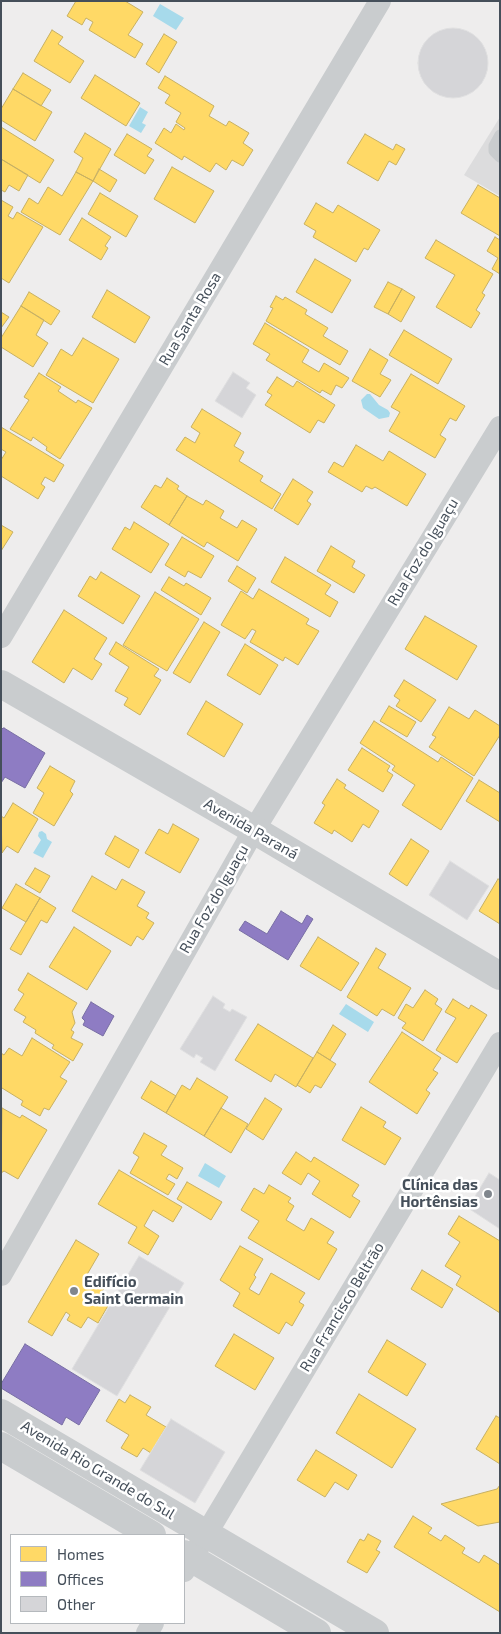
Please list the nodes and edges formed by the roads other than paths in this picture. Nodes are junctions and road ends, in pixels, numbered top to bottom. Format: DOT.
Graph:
graph roads {
  1 [pos="380,1"];
  2 [pos="500,136"];
  3 [pos="500,156"];
  4 [pos="500,427"];
  5 [pos="1,637"];
  6 [pos="1,684"];
  7 [pos="254,830"];
  8 [pos="500,976"];
  9 [pos="500,1043"];
  10 [pos="1,1275"];
  11 [pos="1,1413"];
  12 [pos="1,1446"];
  13 [pos="206,1533"];
  14 [pos="150,1534"];
  15 [pos="186,1561"];
  16 [pos="317,1633"];
  17 [pos="375,1633"];
  1 -- 5 [label="street, Rua Santa Rosa"];
  2 -- 3 [label="lane"];
  4 -- 7 [label="street, Rua Foz do Iguaçu"];
  6 -- 7 [label="street, Avenida Paraná"];
  7 -- 8 [label="street, Avenida Paraná"];
  7 -- 10 [label="street, Rua Foz do Iguaçu"];
  9 -- 13 [label="street, Rua Francisco Beltrão"];
  11 -- 13 [label="street, Avenida Rio Grande do Sul"];
  12 -- 14 [label="street, Avenida Rio Grande do Sul"];
  13 -- 15 [label="street, Rua Francisco Beltrão"];
  13 -- 17 [label="street, Avenida Rio Grande do Sul"];
  15 -- 16 [label="street"];
}
